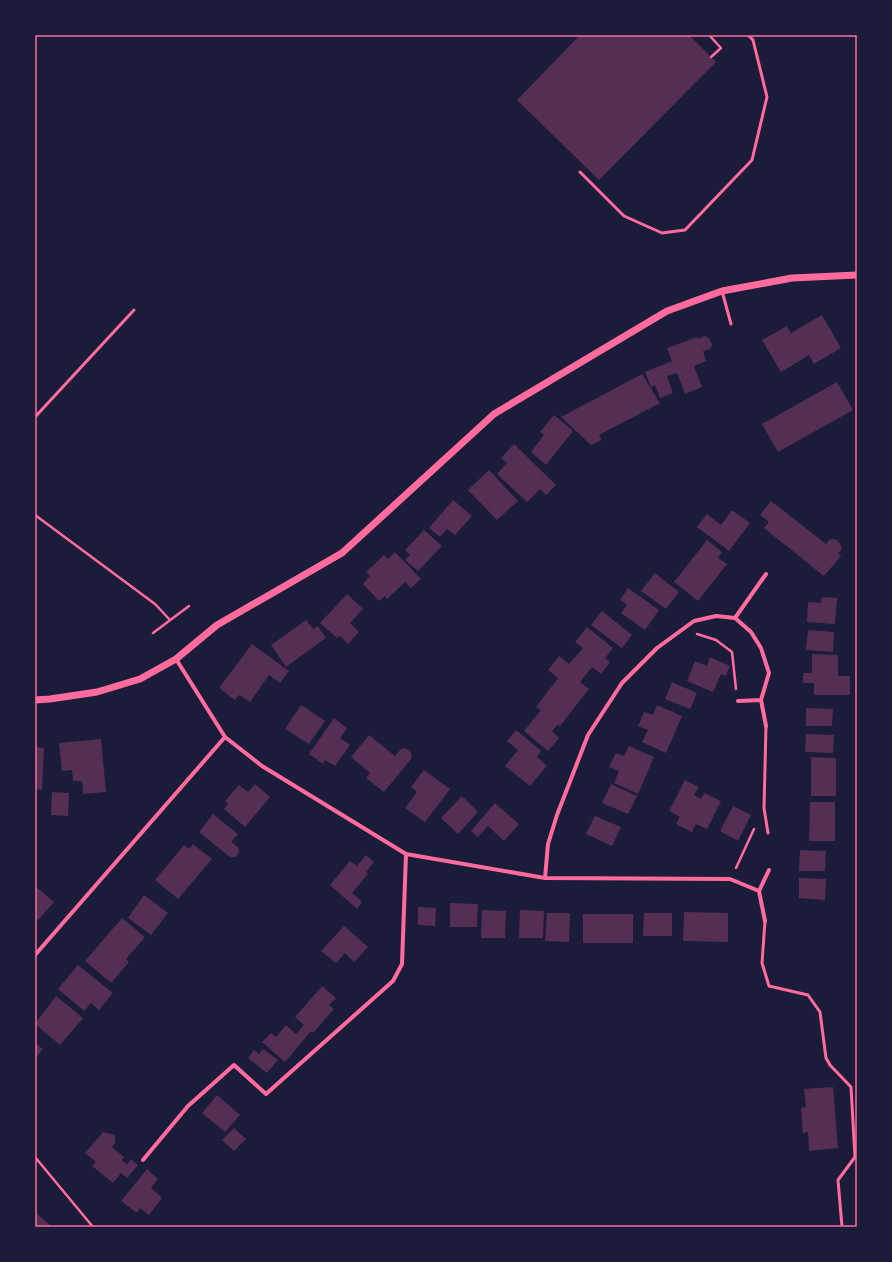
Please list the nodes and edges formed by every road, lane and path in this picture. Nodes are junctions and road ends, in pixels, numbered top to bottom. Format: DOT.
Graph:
graph roads {
  1 [pos="709,35"];
  2 [pos="748,35"];
  3 [pos="711,57"];
  4 [pos="580,172"];
  5 [pos="855,275"];
  6 [pos="722,291"];
  7 [pos="134,310"];
  8 [pos="731,324"];
  9 [pos="35,417"];
  10 [pos="35,516"];
  11 [pos="766,574"];
  12 [pos="188,606"];
  13 [pos="735,618"];
  14 [pos="170,620"];
  15 [pos="683,630"];
  16 [pos="153,633"];
  17 [pos="176,659"];
  18 [pos="35,700"];
  19 [pos="738,700"];
  20 [pos="761,700"];
  21 [pos="766,726"];
  22 [pos="225,737"];
  23 [pos="764,808"];
  24 [pos="768,833"];
  25 [pos="406,854"];
  26 [pos="769,870"];
  27 [pos="545,878"];
  28 [pos="730,879"];
  29 [pos="759,891"];
  30 [pos="765,921"];
  31 [pos="35,955"];
  32 [pos="35,1157"];
  33 [pos="143,1160"];
  34 [pos="93,1227"];
  35 [pos="842,1227"];
  1 -- 3 [label="path"];
  2 -- 4 [label="lane"];
  5 -- 6 [label="street"];
  6 -- 8 [label="lane"];
  6 -- 17 [label="street"];
  7 -- 9 [label="lane"];
  10 -- 14 [label="path"];
  11 -- 13 [label="street"];
  12 -- 14 [label="path"];
  13 -- 15 [label="street"];
  13 -- 20 [label="street"];
  14 -- 16 [label="path"];
  15 -- 19 [label="path"];
  15 -- 27 [label="street"];
  17 -- 18 [label="street"];
  17 -- 22 [label="street"];
  19 -- 20 [label="street"];
  20 -- 21 [label="street"];
  21 -- 23 [label="lane"];
  22 -- 25 [label="street"];
  22 -- 31 [label="street"];
  23 -- 24 [label="lane"];
  23 -- 28 [label="path"];
  25 -- 27 [label="street"];
  25 -- 33 [label="street"];
  26 -- 29 [label="street"];
  27 -- 28 [label="street"];
  28 -- 29 [label="street"];
  29 -- 30 [label="street"];
  30 -- 35 [label="lane"];
  32 -- 34 [label="path"];
}
